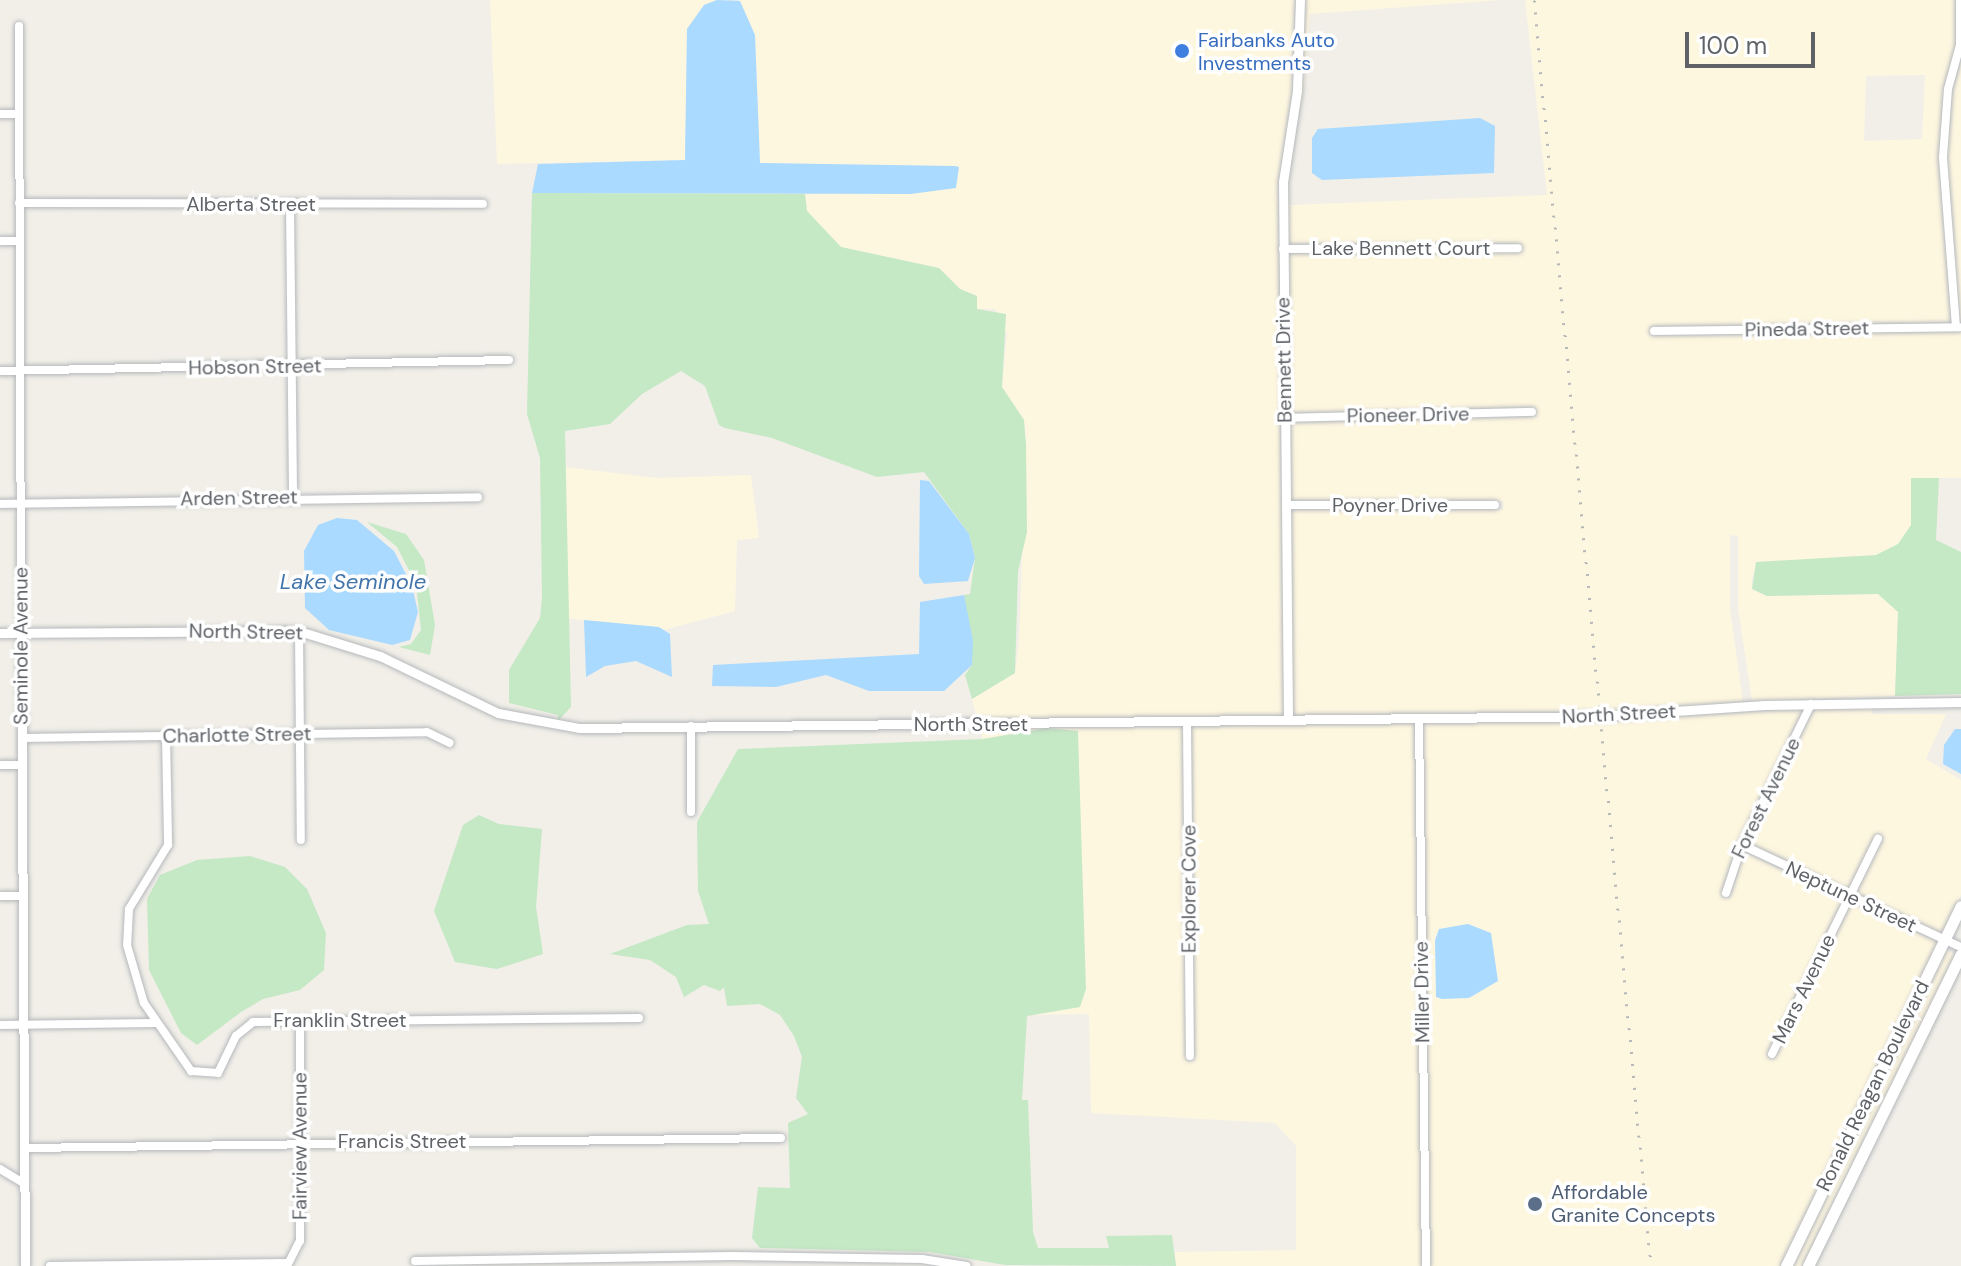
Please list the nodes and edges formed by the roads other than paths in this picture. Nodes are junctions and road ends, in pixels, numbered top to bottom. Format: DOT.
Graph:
graph roads {
  1 [pos="1300,0"];
  2 [pos="1960,0"];
  3 [pos="19,26"];
  4 [pos="0,114"];
  5 [pos="19,114"];
  6 [pos="19,203"];
  7 [pos="483,204"];
  8 [pos="290,205"];
  9 [pos="0,241"];
  10 [pos="19,241"];
  11 [pos="1518,248"];
  12 [pos="1283,249"];
  13 [pos="1958,327"];
  14 [pos="1654,331"];
  15 [pos="509,360"];
  16 [pos="292,365"];
  17 [pos="0,371"];
  18 [pos="19,371"];
  19 [pos="1532,412"];
  20 [pos="1285,418"];
  21 [pos="293,497"];
  22 [pos="478,497"];
  23 [pos="0,504"];
  24 [pos="20,504"];
  25 [pos="1286,505"];
  26 [pos="1495,505"];
  27 [pos="299,631"];
  28 [pos="0,633"];
  29 [pos="21,633"];
  30 [pos="1961,702"];
  31 [pos="1811,704"];
  32 [pos="1419,718"];
  33 [pos="1288,720"];
  34 [pos="1187,722"];
  35 [pos="691,726"];
  36 [pos="300,735"];
  37 [pos="166,736"];
  38 [pos="22,738"];
  39 [pos="450,743"];
  40 [pos="0,765"];
  41 [pos="22,765"];
  42 [pos="691,812"];
  43 [pos="1878,839"];
  44 [pos="301,840"];
  45 [pos="1742,845"];
  46 [pos="1726,893"];
  47 [pos="0,896"];
  48 [pos="22,896"];
  49 [pos="1850,896"];
  50 [pos="1961,906"];
  51 [pos="1945,941"];
  52 [pos="1961,947"];
  53 [pos="1961,954"];
  54 [pos="639,1018"];
  55 [pos="300,1022"];
  56 [pos="156,1023"];
  57 [pos="0,1025"];
  58 [pos="24,1025"];
  59 [pos="1772,1054"];
  60 [pos="1190,1056"];
  61 [pos="781,1138"];
  62 [pos="299,1141"];
  63 [pos="24,1148"];
  64 [pos="0,1169"];
  65 [pos="23,1183"];
  66 [pos="732,1256"];
  67 [pos="415,1261"];
  68 [pos="634,1262"];
  69 [pos="513,1263"];
  70 [pos="154,1265"];
  71 [pos="287,1265"];
  72 [pos="25,1266"];
  73 [pos="50,1266"];
  74 [pos="732,1266"];
  75 [pos="966,1266"];
  76 [pos="1426,1266"];
  77 [pos="1786,1266"];
  78 [pos="1808,1266"];
  1 -- 12 [label="street, Bennett Drive"];
  2 -- 13 [label="street"];
  3 -- 5 [label="street, Seminole Avenue"];
  4 -- 5 [label="street"];
  5 -- 6 [label="street, Seminole Avenue"];
  6 -- 8 [label="street, Alberta Street"];
  6 -- 10 [label="street, Seminole Avenue"];
  7 -- 8 [label="street, Alberta Street"];
  8 -- 16 [label="street"];
  9 -- 10 [label="street"];
  10 -- 18 [label="street, Seminole Avenue"];
  11 -- 12 [label="street, Lake Bennett Court"];
  12 -- 20 [label="street, Bennett Drive"];
  13 -- 14 [label="street, Pineda Street"];
  15 -- 16 [label="street, Hobson Street"];
  16 -- 18 [label="street, Hobson Street"];
  16 -- 21 [label="street"];
  17 -- 18 [label="street, Hobson Street"];
  18 -- 24 [label="street, Seminole Avenue"];
  19 -- 20 [label="street, Pioneer Drive"];
  20 -- 25 [label="street, Bennett Drive"];
  21 -- 22 [label="street, Arden Street"];
  21 -- 24 [label="street, Arden Street"];
  23 -- 24 [label="street, Arden Street"];
  24 -- 29 [label="street, Seminole Avenue"];
  25 -- 26 [label="street, Poyner Drive"];
  25 -- 33 [label="street, Bennett Drive"];
  27 -- 29 [label="street, North Street"];
  27 -- 35 [label="street, North Street"];
  27 -- 36 [label="street"];
  28 -- 29 [label="street, North Street"];
  29 -- 38 [label="street, Seminole Avenue"];
  30 -- 31 [label="street, North Street"];
  31 -- 32 [label="street, North Street"];
  31 -- 45 [label="street, Forest Avenue"];
  32 -- 33 [label="street, North Street"];
  32 -- 76 [label="street, Miller Drive"];
  33 -- 34 [label="street, North Street"];
  34 -- 35 [label="street, North Street"];
  34 -- 60 [label="street, Explorer Cove"];
  35 -- 42 [label="street"];
  36 -- 37 [label="street, Charlotte Street"];
  36 -- 39 [label="street, Charlotte Street"];
  36 -- 44 [label="street"];
  37 -- 38 [label="street, Charlotte Street"];
  37 -- 56 [label="street"];
  38 -- 41 [label="street, Seminole Avenue"];
  40 -- 41 [label="street"];
  41 -- 48 [label="street, Seminole Avenue"];
  43 -- 49 [label="street, Mars Avenue"];
  45 -- 46 [label="street, Forest Avenue"];
  45 -- 49 [label="street, Neptune Street"];
  47 -- 48 [label="street"];
  48 -- 58 [label="street, Seminole Avenue"];
  49 -- 51 [label="street, Neptune Street"];
  49 -- 59 [label="street, Mars Avenue"];
  50 -- 51 [label="main road, Ronald Reagan Boulevard"];
  51 -- 52 [label="street, Neptune Street"];
  51 -- 77 [label="main road, Ronald Reagan Boulevard"];
  53 -- 78 [label="main road, Ronald Reagan Boulevard"];
  54 -- 55 [label="street, Franklin Street"];
  55 -- 56 [label="street, Franklin Street"];
  55 -- 62 [label="street, Fairview Avenue"];
  56 -- 58 [label="street"];
  57 -- 58 [label="street"];
  58 -- 63 [label="street, Seminole Avenue"];
  61 -- 62 [label="street, Francis Street"];
  62 -- 63 [label="street, Francis Street"];
  62 -- 71 [label="street, Fairview Avenue"];
  63 -- 65 [label="street, Seminole Avenue"];
  64 -- 65 [label="street"];
  65 -- 72 [label="street, Seminole Avenue"];
  66 -- 68 [label="street"];
  66 -- 74 [label="street"];
  66 -- 75 [label="street"];
  67 -- 69 [label="street"];
  68 -- 69 [label="street"];
  70 -- 71 [label="street"];
  70 -- 73 [label="street"];
}
